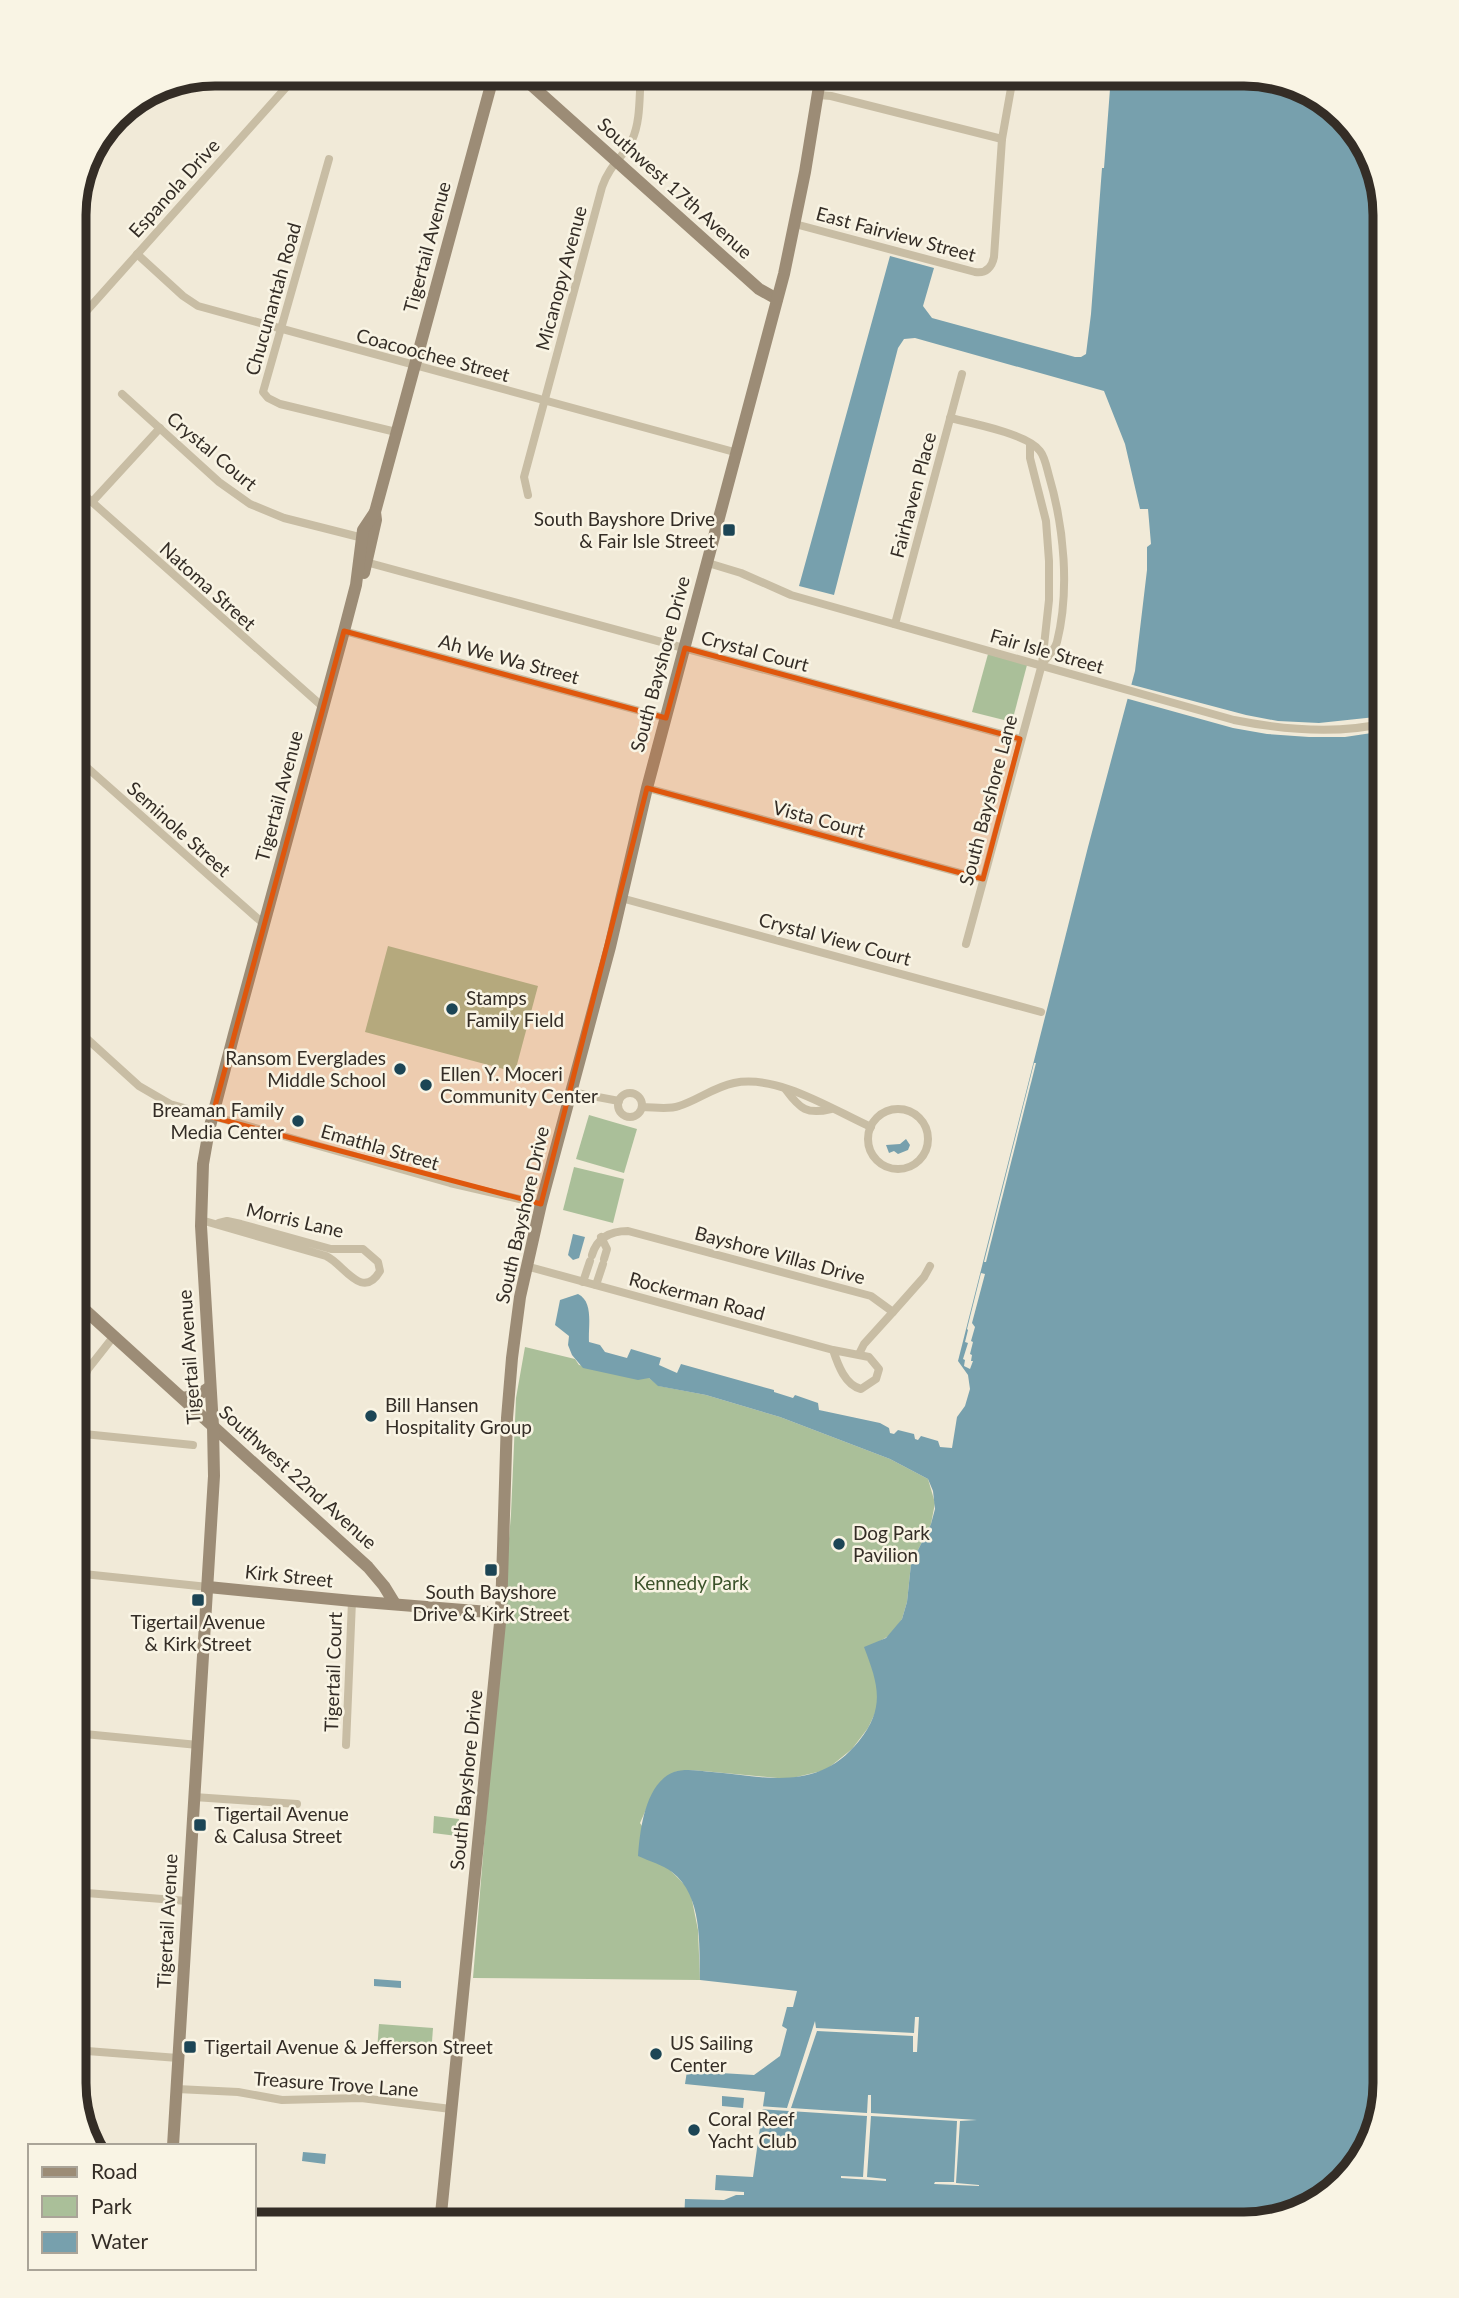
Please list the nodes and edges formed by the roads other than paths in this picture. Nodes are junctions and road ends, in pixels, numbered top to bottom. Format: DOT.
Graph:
graph roads {
  1 [pos="287,86"];
  2 [pos="491,86"];
  3 [pos="532,86"];
  4 [pos="640,86"];
  5 [pos="819,86"];
  6 [pos="1011,86"];
  7 [pos="818,95"];
  8 [pos="1002,139"];
  9 [pos="329,159"];
  10 [pos="616,161"];
  11 [pos="795,223"];
  12 [pos="136,254"];
  13 [pos="777,299"];
  14 [pos="86,311"];
  15 [pos="281,330"];
  16 [pos="415,366"];
  17 [pos="962,374"];
  18 [pos="122,394"];
  19 [pos="545,401"];
  20 [pos="950,418"];
  21 [pos="160,428"];
  22 [pos="397,432"];
  23 [pos="1030,444"];
  24 [pos="738,453"];
  25 [pos="528,495"];
  26 [pos="86,497"];
  27 [pos="92,502"];
  28 [pos="366,539"];
  29 [pos="363,561"];
  30 [pos="708,563"];
  31 [pos="895,624"];
  32 [pos="344,631"];
  33 [pos="685,648"];
  34 [pos="1042,664"];
  35 [pos="323,707"];
  36 [pos="666,718"];
  37 [pos="1373,725"];
  38 [pos="1020,739"];
  39 [pos="86,767"];
  40 [pos="647,788"];
  41 [pos="983,879"];
  42 [pos="621,898"];
  43 [pos="265,925"];
  44 [pos="965,944"];
  45 [pos="1041,1012"];
  46 [pos="86,1038"];
  47 [pos="786,1090"];
  48 [pos="571,1092"];
  49 [pos="619,1101"];
  50 [pos="642,1107"];
  51 [pos="831,1109"];
  52 [pos="212,1117"];
  53 [pos="871,1128"];
  54 [pos="541,1204"];
  55 [pos="201,1220"];
  56 [pos="219,1223"];
  57 [pos="601,1237"];
  58 [pos="526,1266"];
  59 [pos="930,1266"];
  60 [pos="583,1282"];
  61 [pos="596,1285"];
  62 [pos="86,1311"];
  63 [pos="893,1312"];
  64 [pos="114,1336"];
  65 [pos="833,1350"];
  66 [pos="859,1354"];
  67 [pos="86,1374"];
  68 [pos="210,1387"];
  69 [pos="183,1398"];
  70 [pos="213,1426"];
  71 [pos="86,1434"];
  72 [pos="193,1445"];
  73 [pos="240,1450"];
  74 [pos="214,1461"];
  75 [pos="86,1574"];
  76 [pos="208,1587"];
  77 [pos="352,1601"];
  78 [pos="396,1604"];
  79 [pos="501,1613"];
  80 [pos="86,1734"];
  81 [pos="198,1745"];
  82 [pos="346,1745"];
  83 [pos="194,1797"];
  84 [pos="297,1804"];
  85 [pos="86,1893"];
  86 [pos="187,1901"];
  87 [pos="86,2051"];
  88 [pos="178,2058"];
  89 [pos="177,2089"];
  90 [pos="451,2109"];
  91 [pos="173,2144"];
  92 [pos="441,2212"];
  1 -- 12 [label="street, Espanola Drive"];
  2 -- 16 [label="street, Tigertail Avenue"];
  3 -- 10 [label="street, Southwest 17th Avenue"];
  4 -- 10 [label="street, Micanopy Avenue"];
  5 -- 7 [label="street, South Bayshore Drive"];
  6 -- 8 [label="street"];
  7 -- 8 [label="street"];
  7 -- 11 [label="street, South Bayshore Drive"];
  8 -- 11 [label="street, East Fairview Street"];
  9 -- 15 [label="street, Chucunantah Road"];
  10 -- 13 [label="street, Southwest 17th Avenue"];
  10 -- 19 [label="street, Micanopy Avenue"];
  11 -- 13 [label="street, South Bayshore Drive"];
  12 -- 14 [label="street, Espanola Drive"];
  12 -- 15 [label="street, Coacoochee Street"];
  13 -- 24 [label="street, South Bayshore Drive"];
  15 -- 16 [label="street, Coacoochee Street"];
  15 -- 22 [label="street, Chucunantah Road"];
  16 -- 19 [label="street, Coacoochee Street"];
  16 -- 22 [label="street, Tigertail Avenue"];
  17 -- 20 [label="street, Fairhaven Place"];
  18 -- 21 [label="street, Crystal Court"];
  19 -- 24 [label="street, Coacoochee Street"];
  19 -- 25 [label="street, Micanopy Avenue"];
  20 -- 23 [label="street"];
  20 -- 31 [label="street, Fairhaven Place"];
  21 -- 27 [label="street"];
  21 -- 28 [label="street, Crystal Court"];
  22 -- 28 [label="street, Tigertail Avenue"];
  23 -- 34 [label="street, South Bayshore Lane"];
  23 -- 34 [label="street, South Bayshore Lane"];
  24 -- 30 [label="street, South Bayshore Drive"];
  26 -- 27 [label="street, Natoma Street"];
  27 -- 35 [label="street, Natoma Street"];
  28 -- 29 [label="street, Tigertail Avenue"];
  29 -- 32 [label="street, Tigertail Avenue"];
  29 -- 33 [label="street, Crystal Court"];
  30 -- 31 [label="street, Fair Isle Street"];
  30 -- 33 [label="street, South Bayshore Drive"];
  31 -- 34 [label="street, Fair Isle Street"];
  32 -- 35 [label="street, Tigertail Avenue"];
  32 -- 36 [label="street, Ah We Wa Street"];
  33 -- 36 [label="street, South Bayshore Drive"];
  33 -- 38 [label="street, Crystal Court"];
  34 -- 37 [label="street, Fair Isle Street"];
  34 -- 38 [label="street, South Bayshore Lane"];
  35 -- 43 [label="street, Tigertail Avenue"];
  36 -- 40 [label="street, South Bayshore Drive"];
  38 -- 41 [label="street, South Bayshore Lane"];
  39 -- 43 [label="street, Seminole Street"];
  40 -- 41 [label="street, Vista Court"];
  40 -- 42 [label="street, South Bayshore Drive"];
  41 -- 44 [label="street, South Bayshore Lane"];
  42 -- 45 [label="street, Crystal View Court"];
  42 -- 48 [label="street, South Bayshore Drive"];
  43 -- 52 [label="street, Tigertail Avenue"];
  46 -- 52 [label="street, Emathla Street"];
  47 -- 50 [label="street"];
  47 -- 51 [label="street"];
  47 -- 51 [label="street"];
  48 -- 49 [label="street"];
  48 -- 54 [label="street, South Bayshore Drive"];
  49 -- 50 [label="street"];
  49 -- 50 [label="street"];
  51 -- 53 [label="street"];
  52 -- 54 [label="street, Emathla Street"];
  52 -- 55 [label="street, Tigertail Avenue"];
  53 -- 53 [label="street"];
  54 -- 58 [label="street, South Bayshore Drive"];
  55 -- 56 [label="street, Morris Lane"];
  55 -- 68 [label="street, Tigertail Avenue"];
  56 -- 56 [label="street, Morris Lane"];
  57 -- 60 [label="street"];
  57 -- 61 [label="street"];
  57 -- 63 [label="street, Bayshore Villas Drive"];
  58 -- 60 [label="street, Rockerman Road"];
  58 -- 79 [label="street, South Bayshore Drive"];
  59 -- 63 [label="street"];
  60 -- 61 [label="street, Rockerman Road"];
  61 -- 65 [label="street, Rockerman Road"];
  62 -- 64 [label="street, Southwest 22nd Avenue"];
  63 -- 66 [label="street"];
  64 -- 67 [label="street"];
  64 -- 69 [label="street, Southwest 22nd Avenue"];
  65 -- 66 [label="street, Rockerman Road"];
  65 -- 66 [label="street"];
  68 -- 69 [label="street"];
  68 -- 70 [label="street, Tigertail Avenue"];
  69 -- 70 [label="street, Southwest 22nd Avenue"];
  70 -- 73 [label="street, Southwest 22nd Avenue"];
  70 -- 74 [label="street, Tigertail Avenue"];
  71 -- 72 [label="street"];
  73 -- 74 [label="street"];
  73 -- 78 [label="street, Southwest 22nd Avenue"];
  74 -- 76 [label="street, Tigertail Avenue"];
  75 -- 76 [label="street, Kirk Street"];
  76 -- 77 [label="street, Kirk Street"];
  76 -- 81 [label="street, Tigertail Avenue"];
  77 -- 78 [label="street, Kirk Street"];
  77 -- 82 [label="street, Tigertail Court"];
  78 -- 79 [label="street, Kirk Street"];
  79 -- 90 [label="street, South Bayshore Drive"];
  80 -- 81 [label="street"];
  81 -- 83 [label="street, Tigertail Avenue"];
  83 -- 84 [label="street"];
  83 -- 86 [label="street, Tigertail Avenue"];
  85 -- 86 [label="street"];
  86 -- 88 [label="street, Tigertail Avenue"];
  87 -- 88 [label="street"];
  88 -- 89 [label="street, Tigertail Avenue"];
  89 -- 90 [label="street, Treasure Trove Lane"];
  89 -- 91 [label="street, Tigertail Avenue"];
  90 -- 92 [label="street, South Bayshore Drive"];
}
